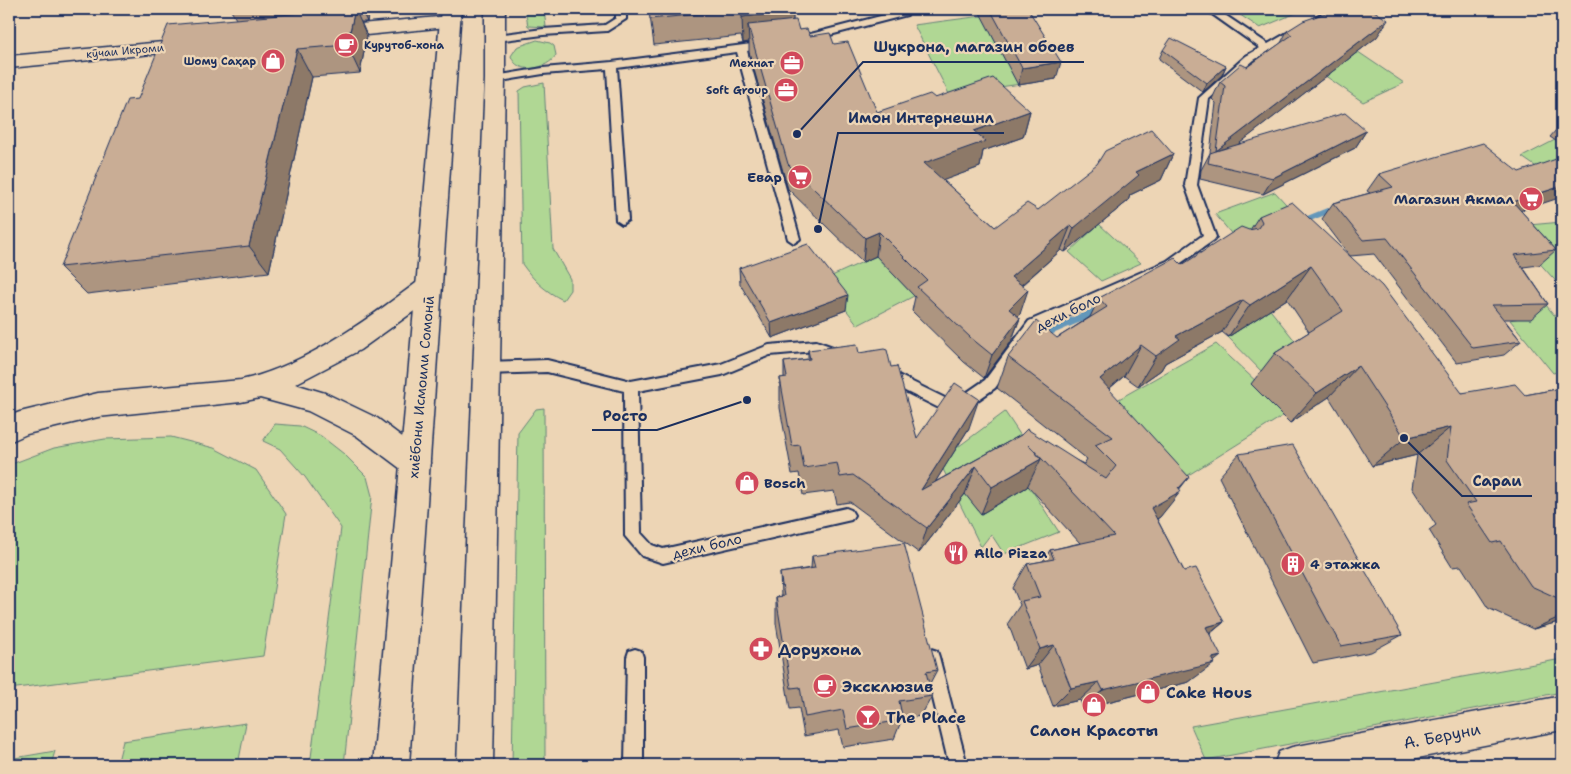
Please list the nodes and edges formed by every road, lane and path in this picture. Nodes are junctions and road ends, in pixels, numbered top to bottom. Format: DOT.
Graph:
graph roads {
  1 [pos="495,9"];
  2 [pos="621,9"];
  3 [pos="905,9"];
  4 [pos="1210,9"];
  5 [pos="1335,9"];
  6 [pos="450,15"];
  7 [pos="303,35"];
  8 [pos="496,38"];
  9 [pos="795,41"];
  10 [pos="215,43"];
  11 [pos="777,44"];
  12 [pos="1267,48"];
  13 [pos="741,49"];
  14 [pos="9,62"];
  15 [pos="612,65"];
  16 [pos="495,79"];
  17 [pos="622,220"];
  18 [pos="794,239"];
  19 [pos="429,287"];
  20 [pos="853,360"];
  21 [pos="870,367"];
  22 [pos="487,368"];
  23 [pos="263,387"];
  24 [pos="631,387"];
  25 [pos="9,430"];
  26 [pos="415,462"];
  27 [pos="846,515"];
  28 [pos="927,640"];
  29 [pos="635,658"];
  30 [pos="1562,713"];
  31 [pos="391,765"];
  32 [pos="475,765"];
  33 [pos="634,765"];
  34 [pos="958,765"];
  35 [pos="1292,765"];
  1 -- 8 [label="main road"];
  2 -- 8 [label="lane"];
  3 -- 9 [label="lane"];
  4 -- 12 [label="lane"];
  5 -- 12 [label="lane, дехи боло"];
  6 -- 7 [label="main road"];
  6 -- 19 [label="main road, хиёбони Исмоили Сомонӣ"];
  8 -- 16 [label="main road"];
  10 -- 14 [label="main road, кӯчаи Икроми"];
  11 -- 13 [label="lane"];
  12 -- 21 [label="lane, дехи боло"];
  13 -- 15 [label="lane"];
  13 -- 18 [label="lane"];
  15 -- 16 [label="lane"];
  15 -- 17 [label="lane"];
  16 -- 22 [label="main road"];
  19 -- 23 [label="main road"];
  19 -- 26 [label="main road, хиёбони Исмоили Сомонӣ"];
  20 -- 24 [label="lane"];
  22 -- 24 [label="lane"];
  22 -- 32 [label="main road"];
  23 -- 25 [label="main road"];
  23 -- 26 [label="main road"];
  24 -- 27 [label="lane, дехи боло"];
  26 -- 31 [label="main road, хиёбони Исмоили Сомонӣ"];
  28 -- 34 [label="lane"];
  29 -- 33 [label="lane"];
  30 -- 35 [label="main road, А. Беруни"];
}
